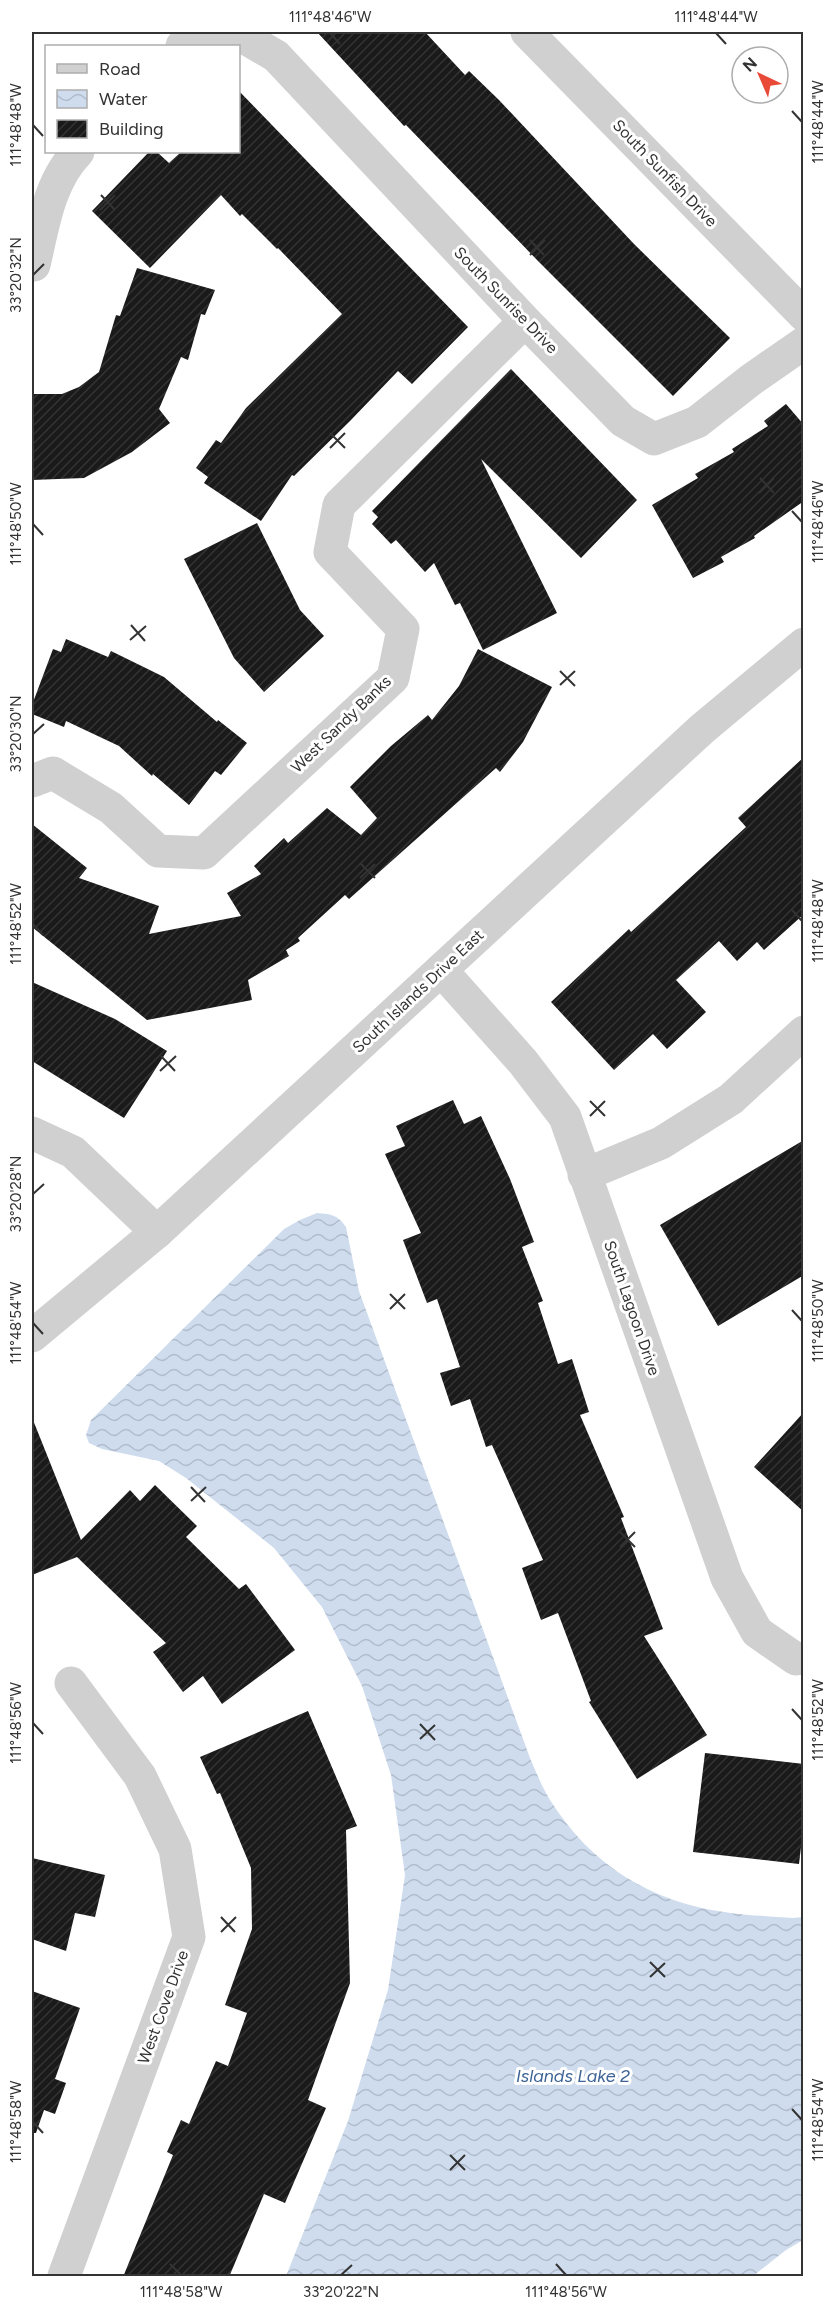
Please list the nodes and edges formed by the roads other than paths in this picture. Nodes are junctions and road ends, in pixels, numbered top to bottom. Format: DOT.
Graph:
graph roads {
  1 [pos="224,32"];
  2 [pos="235,32"];
  3 [pos="526,32"];
  4 [pos="183,45"];
  5 [pos="77,153"];
  6 [pos="34,265"];
  7 [pos="804,315"];
  8 [pos="525,321"];
  9 [pos="804,343"];
  10 [pos="804,644"];
  11 [pos="32,781"];
  12 [pos="441,970"];
  13 [pos="804,1032"];
  14 [pos="32,1132"];
  15 [pos="584,1175"];
  16 [pos="157,1232"];
  17 [pos="32,1336"];
  18 [pos="800,1659"];
  19 [pos="71,1683"];
  20 [pos="64,2277"];
  1 -- 4 [label="street"];
  2 -- 8 [label="street, South Sunrise Drive"];
  3 -- 7 [label="street, South Sunfish Drive"];
  5 -- 6 [label="street"];
  8 -- 9 [label="street, South Sunrise Drive"];
  8 -- 11 [label="street, West Sandy Banks"];
  10 -- 12 [label="street, South Islands Drive East"];
  12 -- 15 [label="street, South Lagoon Drive"];
  12 -- 16 [label="street, South Islands Drive East"];
  13 -- 15 [label="street"];
  14 -- 16 [label="street"];
  15 -- 18 [label="street, South Lagoon Drive"];
  16 -- 17 [label="street, South Islands Drive East"];
  19 -- 20 [label="street, West Cove Drive"];
}
